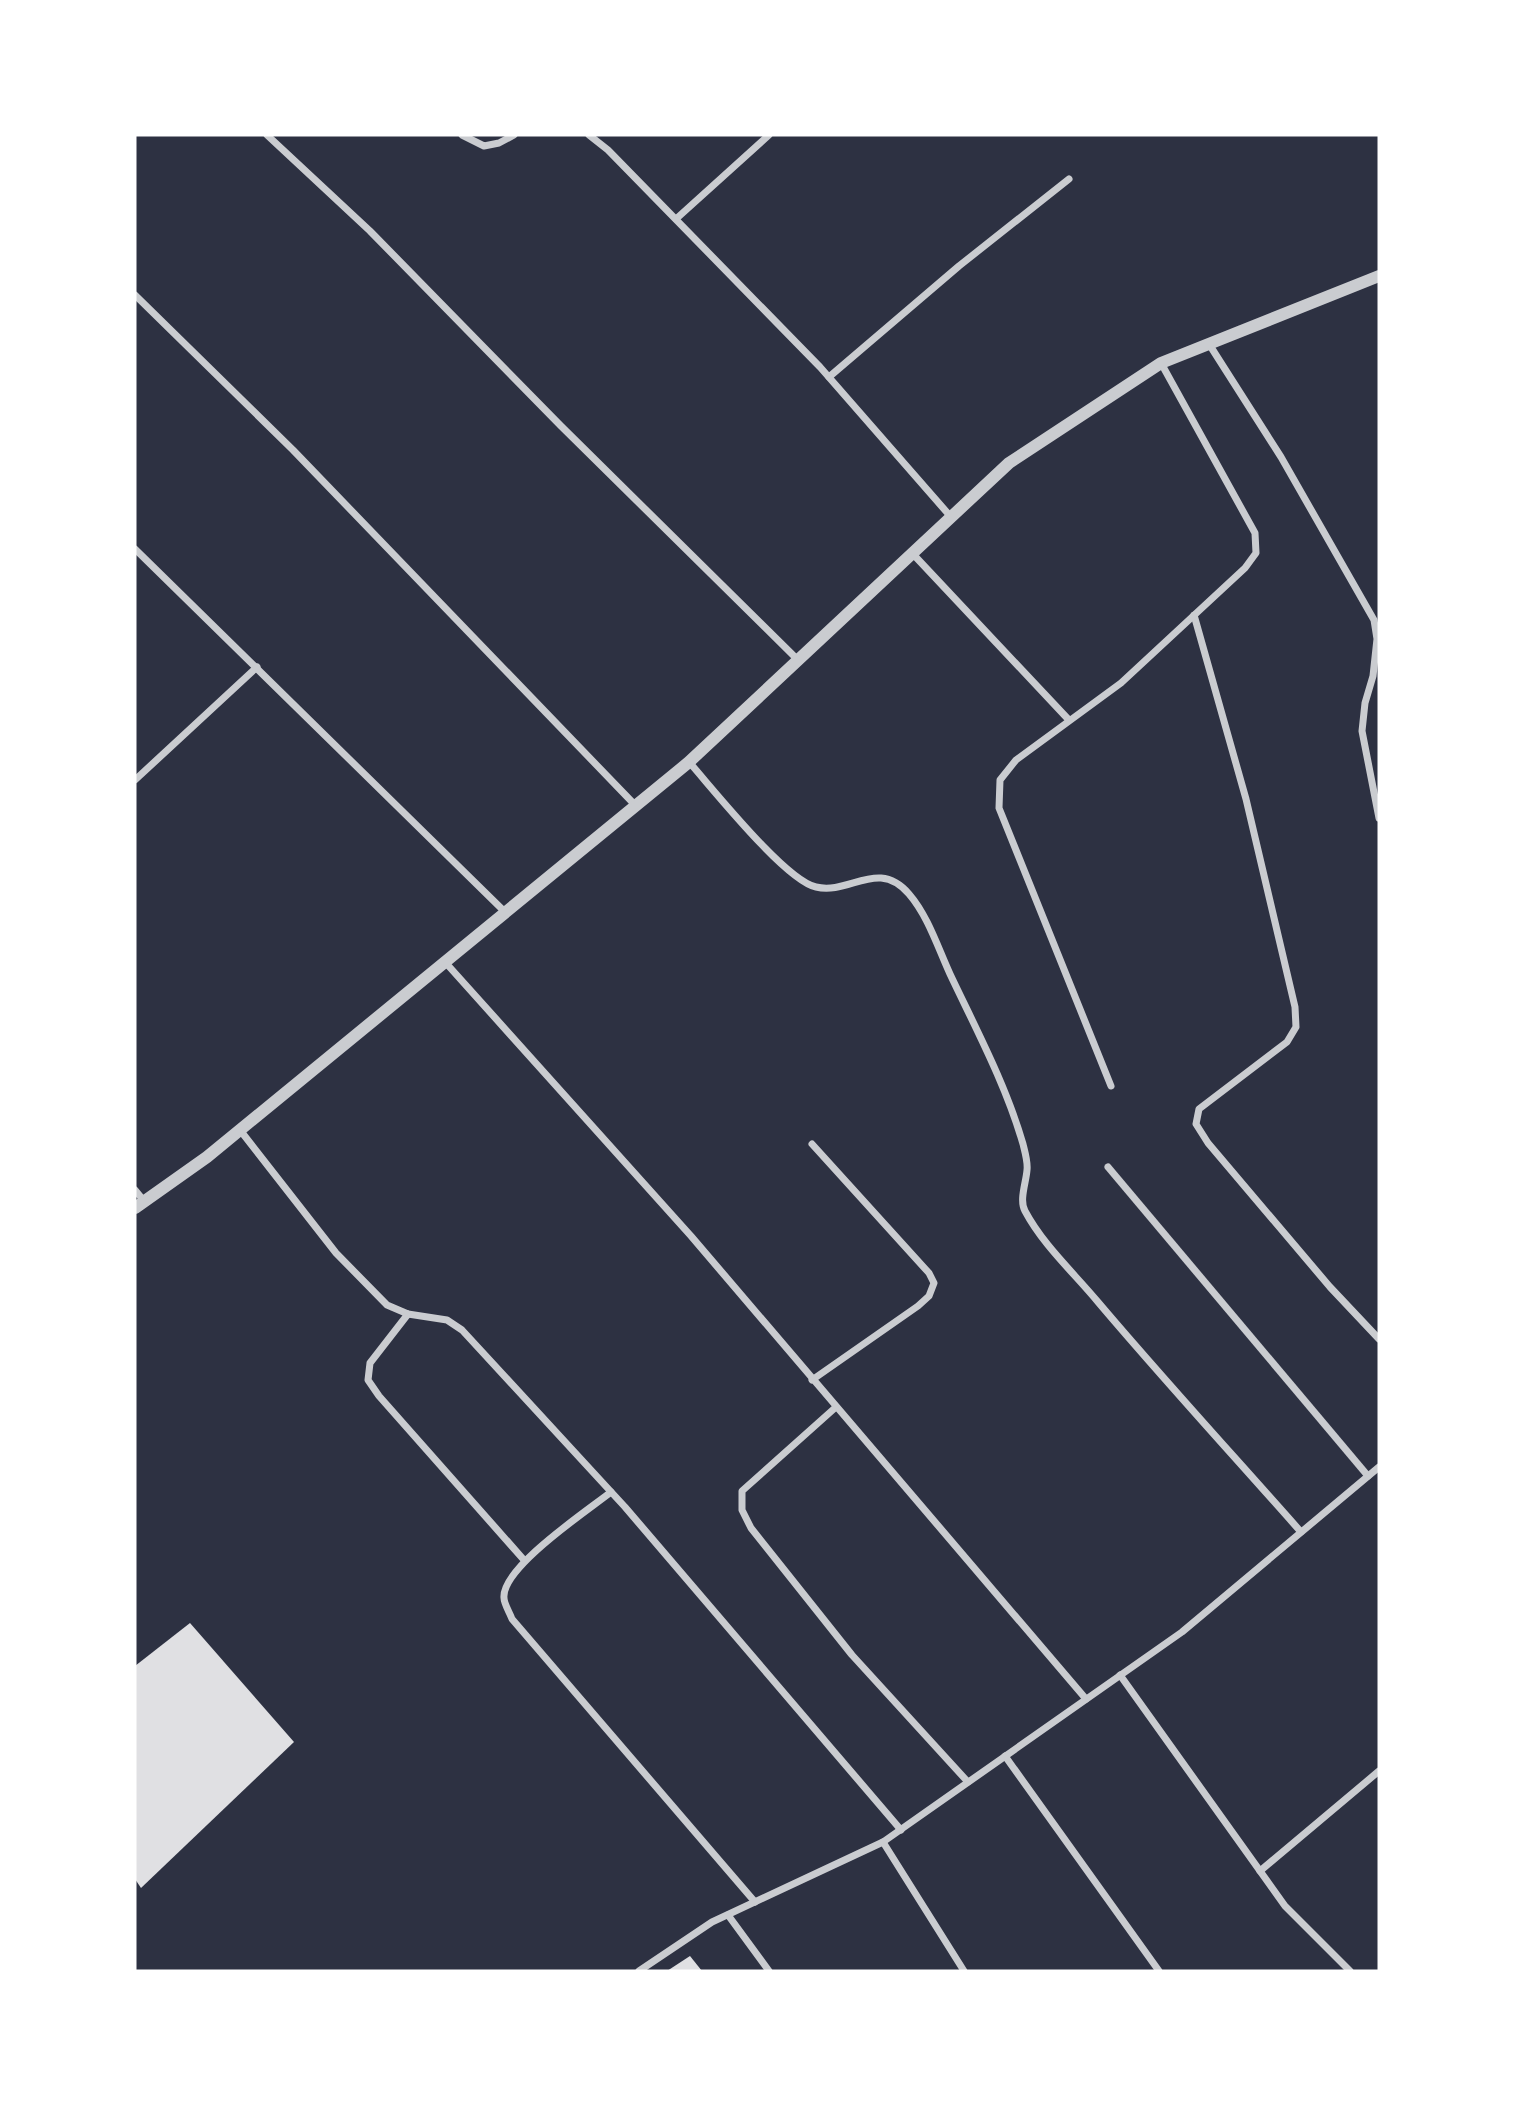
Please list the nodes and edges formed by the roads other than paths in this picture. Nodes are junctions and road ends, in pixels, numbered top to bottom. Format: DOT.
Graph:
graph roads {
  1 [pos="267,135"];
  2 [pos="462,135"];
  3 [pos="514,135"];
  4 [pos="589,135"];
  5 [pos="769,135"];
  6 [pos="1069,179"];
  7 [pos="676,219"];
  8 [pos="1379,275"];
  9 [pos="135,295"];
  10 [pos="1209,344"];
  11 [pos="1161,363"];
  12 [pos="829,377"];
  13 [pos="951,517"];
  14 [pos="135,549"];
  15 [pos="912,553"];
  16 [pos="1194,615"];
  17 [pos="798,660"];
  18 [pos="257,667"];
  19 [pos="1068,719"];
  20 [pos="689,762"];
  21 [pos="135,780"];
  22 [pos="636,806"];
  23 [pos="1379,818"];
  24 [pos="505,912"];
  25 [pos="445,962"];
  26 [pos="1111,1086"];
  27 [pos="240,1130"];
  28 [pos="812,1144"];
  29 [pos="1108,1167"];
  30 [pos="135,1190"];
  31 [pos="140,1205"];
  32 [pos="408,1314"];
  33 [pos="1379,1339"];
  34 [pos="812,1380"];
  35 [pos="836,1407"];
  36 [pos="1379,1467"];
  37 [pos="1368,1476"];
  38 [pos="611,1492"];
  39 [pos="1301,1532"];
  40 [pos="524,1560"];
  41 [pos="1120,1675"];
  42 [pos="1086,1699"];
  43 [pos="1005,1756"];
  44 [pos="1379,1771"];
  45 [pos="968,1782"];
  46 [pos="901,1829"];
  47 [pos="883,1842"];
  48 [pos="1260,1871"];
  49 [pos="755,1902"];
  50 [pos="728,1915"];
  51 [pos="639,1971"];
  52 [pos="769,1971"];
  53 [pos="964,1971"];
  54 [pos="1159,1971"];
  55 [pos="1350,1971"];
  1 -- 17 [label="street"];
  2 -- 3 [label="street"];
  4 -- 7 [label="street"];
  5 -- 7 [label="street"];
  6 -- 12 [label="street"];
  7 -- 12 [label="street"];
  8 -- 10 [label="street"];
  9 -- 22 [label="street"];
  10 -- 11 [label="street"];
  10 -- 23 [label="street"];
  11 -- 13 [label="street"];
  11 -- 16 [label="street"];
  12 -- 13 [label="street"];
  13 -- 15 [label="street"];
  14 -- 18 [label="street"];
  15 -- 17 [label="street"];
  15 -- 19 [label="street"];
  16 -- 19 [label="street"];
  16 -- 33 [label="street"];
  17 -- 20 [label="street"];
  18 -- 21 [label="street"];
  18 -- 24 [label="street"];
  19 -- 26 [label="street"];
  20 -- 22 [label="street"];
  20 -- 39 [label="street"];
  22 -- 24 [label="street"];
  24 -- 25 [label="street"];
  25 -- 27 [label="street"];
  25 -- 34 [label="street"];
  27 -- 31 [label="street"];
  27 -- 32 [label="street"];
  28 -- 34 [label="street"];
  29 -- 37 [label="street"];
  30 -- 31 [label="street"];
  32 -- 38 [label="street"];
  32 -- 40 [label="street"];
  34 -- 35 [label="street"];
  35 -- 42 [label="street"];
  35 -- 45 [label="street"];
  36 -- 37 [label="street"];
  37 -- 39 [label="street"];
  38 -- 40 [label="street"];
  38 -- 46 [label="street"];
  39 -- 41 [label="street"];
  40 -- 49 [label="street"];
  41 -- 42 [label="street"];
  41 -- 48 [label="street"];
  42 -- 43 [label="street"];
  43 -- 45 [label="street"];
  43 -- 54 [label="street"];
  44 -- 48 [label="street"];
  45 -- 46 [label="street"];
  46 -- 47 [label="street"];
  47 -- 49 [label="street"];
  47 -- 53 [label="street"];
  48 -- 55 [label="street"];
  49 -- 50 [label="street"];
  50 -- 51 [label="street"];
  50 -- 52 [label="street"];
}
